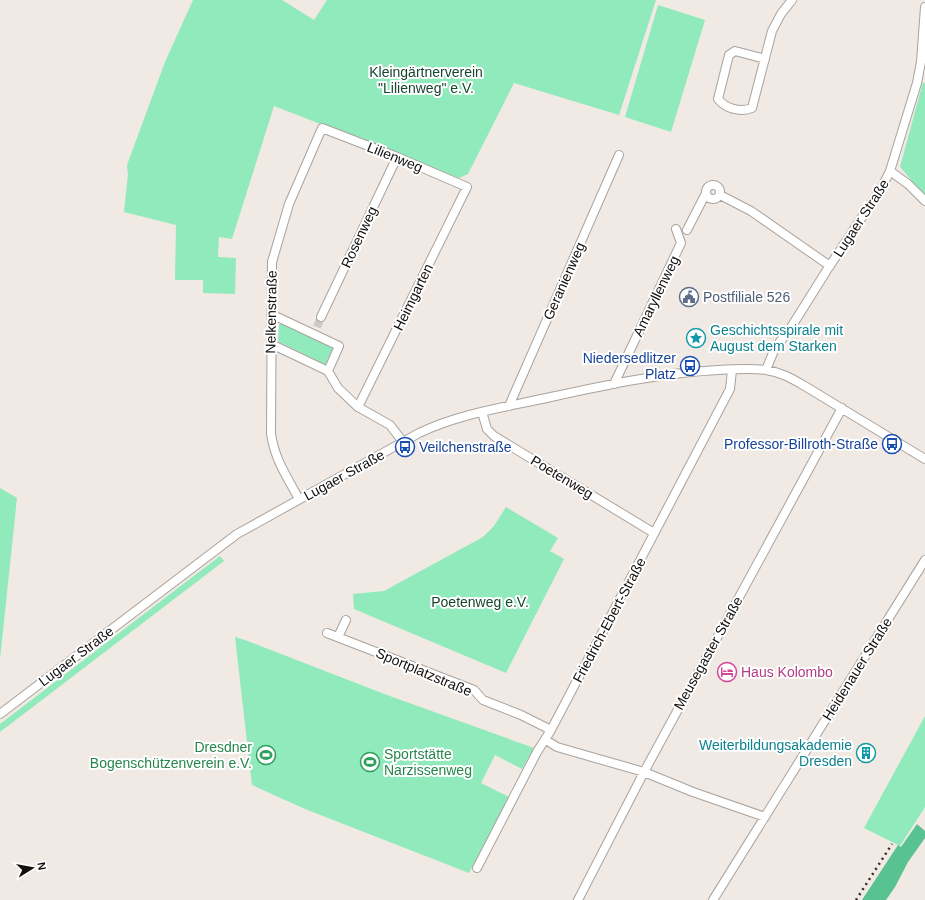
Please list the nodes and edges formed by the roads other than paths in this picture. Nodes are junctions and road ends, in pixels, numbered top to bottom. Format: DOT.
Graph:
graph roads {
  1 [pos="792,0"];
  2 [pos="925,7"];
  3 [pos="765,59"];
  4 [pos="322,128"];
  5 [pos="619,155"];
  6 [pos="397,157"];
  7 [pos="890,171"];
  8 [pos="467,187"];
  9 [pos="706,195"];
  10 [pos="720,195"];
  11 [pos="925,201"];
  12 [pos="676,229"];
  13 [pos="687,230"];
  14 [pos="830,266"];
  15 [pos="271,314"];
  16 [pos="321,317"];
  17 [pos="271,344"];
  18 [pos="732,370"];
  19 [pos="766,370"];
  20 [pos="328,371"];
  21 [pos="614,384"];
  22 [pos="509,406"];
  23 [pos="358,407"];
  24 [pos="842,408"];
  25 [pos="482,412"];
  26 [pos="403,442"];
  27 [pos="925,459"];
  28 [pos="299,499"];
  29 [pos="654,533"];
  30 [pos="925,560"];
  31 [pos="346,620"];
  32 [pos="327,633"];
  33 [pos="338,637"];
  34 [pos="0,714"];
  35 [pos="551,730"];
  36 [pos="546,740"];
  37 [pos="644,772"];
  38 [pos="765,817"];
  39 [pos="476,868"];
  40 [pos="578,900"];
  41 [pos="712,900"];
  1 -- 3 [label="street"];
  2 -- 7 [label="street, Lugaer Straße"];
  3 -- 3 [label="street"];
  4 -- 6 [label="street, Lilienweg"];
  4 -- 15 [label="street, Nelkenstraße"];
  5 -- 22 [label="street, Geranienweg"];
  6 -- 8 [label="street, Lilienweg"];
  6 -- 16 [label="street, Rosenweg"];
  7 -- 11 [label="street"];
  7 -- 14 [label="street, Lugaer Straße"];
  8 -- 23 [label="street, Heimgarten"];
  9 -- 10 [label="street, Lugaer Straße"];
  9 -- 10 [label="street, Lugaer Straße"];
  9 -- 13 [label="street, Lugaer Straße"];
  10 -- 14 [label="street, Lugaer Straße"];
  12 -- 21 [label="street, Amaryllenweg"];
  14 -- 19 [label="street, Lugaer Straße"];
  15 -- 17 [label="street, Nelkenstraße"];
  15 -- 20 [label="street"];
  17 -- 20 [label="street"];
  17 -- 28 [label="street, Nelkenstraße"];
  18 -- 19 [label="street, Lugaer Straße"];
  18 -- 21 [label="street, Lugaer Straße"];
  18 -- 29 [label="street, Friedrich-Ebert-Straße"];
  19 -- 24 [label="street"];
  20 -- 23 [label="street"];
  21 -- 22 [label="street, Lugaer Straße"];
  22 -- 25 [label="street, Lugaer Straße"];
  23 -- 26 [label="street"];
  24 -- 27 [label="street"];
  24 -- 37 [label="street, Meusegaster Straße"];
  25 -- 26 [label="street, Lugaer Straße"];
  25 -- 29 [label="street, Poetenweg"];
  26 -- 28 [label="street, Lugaer Straße"];
  28 -- 34 [label="street, Lugaer Straße"];
  29 -- 35 [label="street, Friedrich-Ebert-Straße"];
  30 -- 38 [label="street, Heidenauer Straße"];
  31 -- 33 [label="street"];
  32 -- 33 [label="street, Sportplatzstraße"];
  33 -- 35 [label="street, Sportplatzstraße"];
  35 -- 36 [label="street, Friedrich-Ebert-Straße"];
  36 -- 37 [label="street"];
  36 -- 39 [label="street, Friedrich-Ebert-Straße"];
  37 -- 38 [label="street"];
  37 -- 40 [label="street, Meusegaster Straße"];
  38 -- 41 [label="street, Heidenauer Straße"];
}
